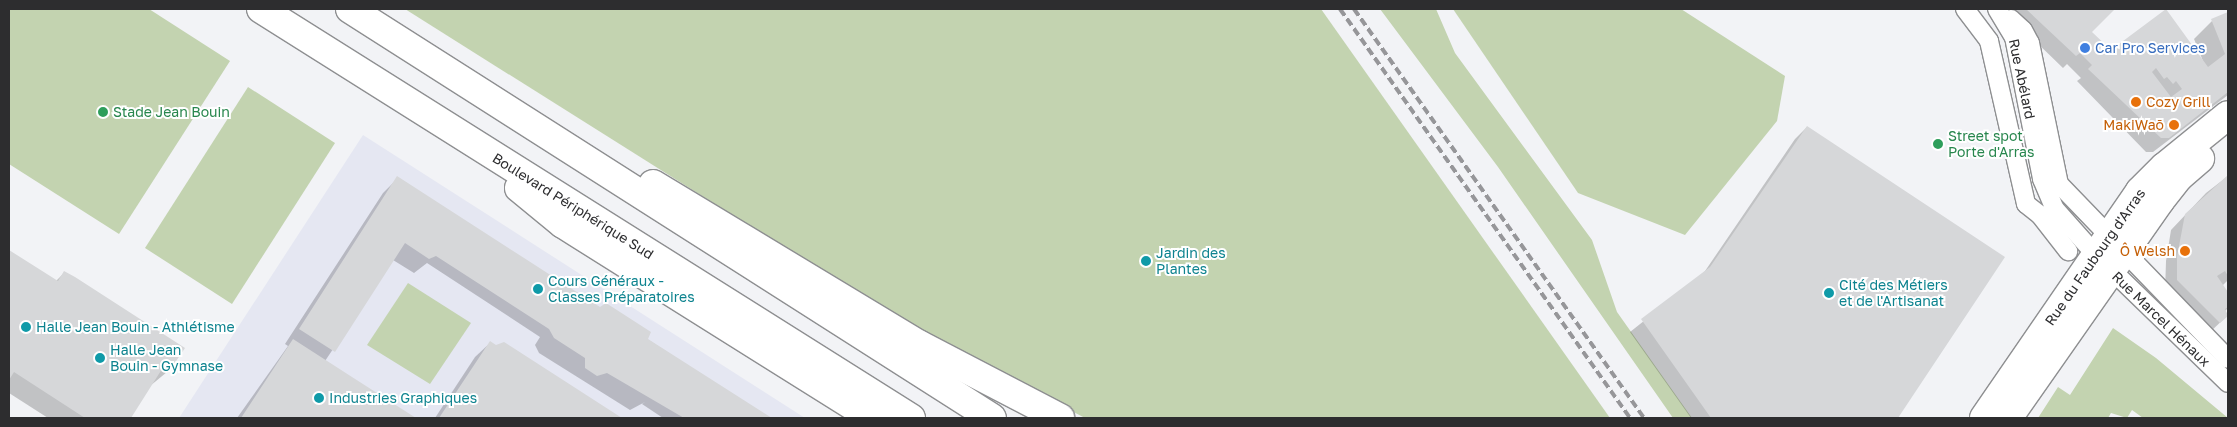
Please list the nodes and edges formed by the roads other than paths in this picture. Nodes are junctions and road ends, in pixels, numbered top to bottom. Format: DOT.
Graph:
graph roads {
  1 [pos="261,9"];
  2 [pos="350,9"];
  3 [pos="1964,9"];
  4 [pos="1998,9"];
  5 [pos="487,94"];
  6 [pos="2228,115"];
  7 [pos="458,134"];
  8 [pos="2228,137"];
  9 [pos="2068,251"];
  10 [pos="2110,254"];
  11 [pos="2228,359"];
  12 [pos="2228,383"];
  13 [pos="872,418"];
  14 [pos="911,418"];
  15 [pos="992,418"];
  16 [pos="1060,418"];
  17 [pos="1984,418"];
  18 [pos="2008,418"];
  1 -- 7 [label="main road, Boulevard Périphérique Sud"];
  2 -- 5 [label="main road"];
  3 -- 9 [label="street"];
  4 -- 10 [label="street, Rue Abélard"];
  5 -- 15 [label="main road"];
  5 -- 16 [label="main road"];
  6 -- 10 [label="main road, Rue du Faubourg d'Arras"];
  7 -- 13 [label="main road"];
  7 -- 14 [label="main road, Boulevard Périphérique Sud"];
  8 -- 10 [label="main road, Rue du Faubourg d'Arras"];
  10 -- 11 [label="street, Rue Marcel Hénaux"];
  10 -- 12 [label="street, Rue Marcel Hénaux"];
  10 -- 17 [label="main road, Rue du Faubourg d'Arras"];
  10 -- 18 [label="main road, Rue du Faubourg d'Arras"];
}
